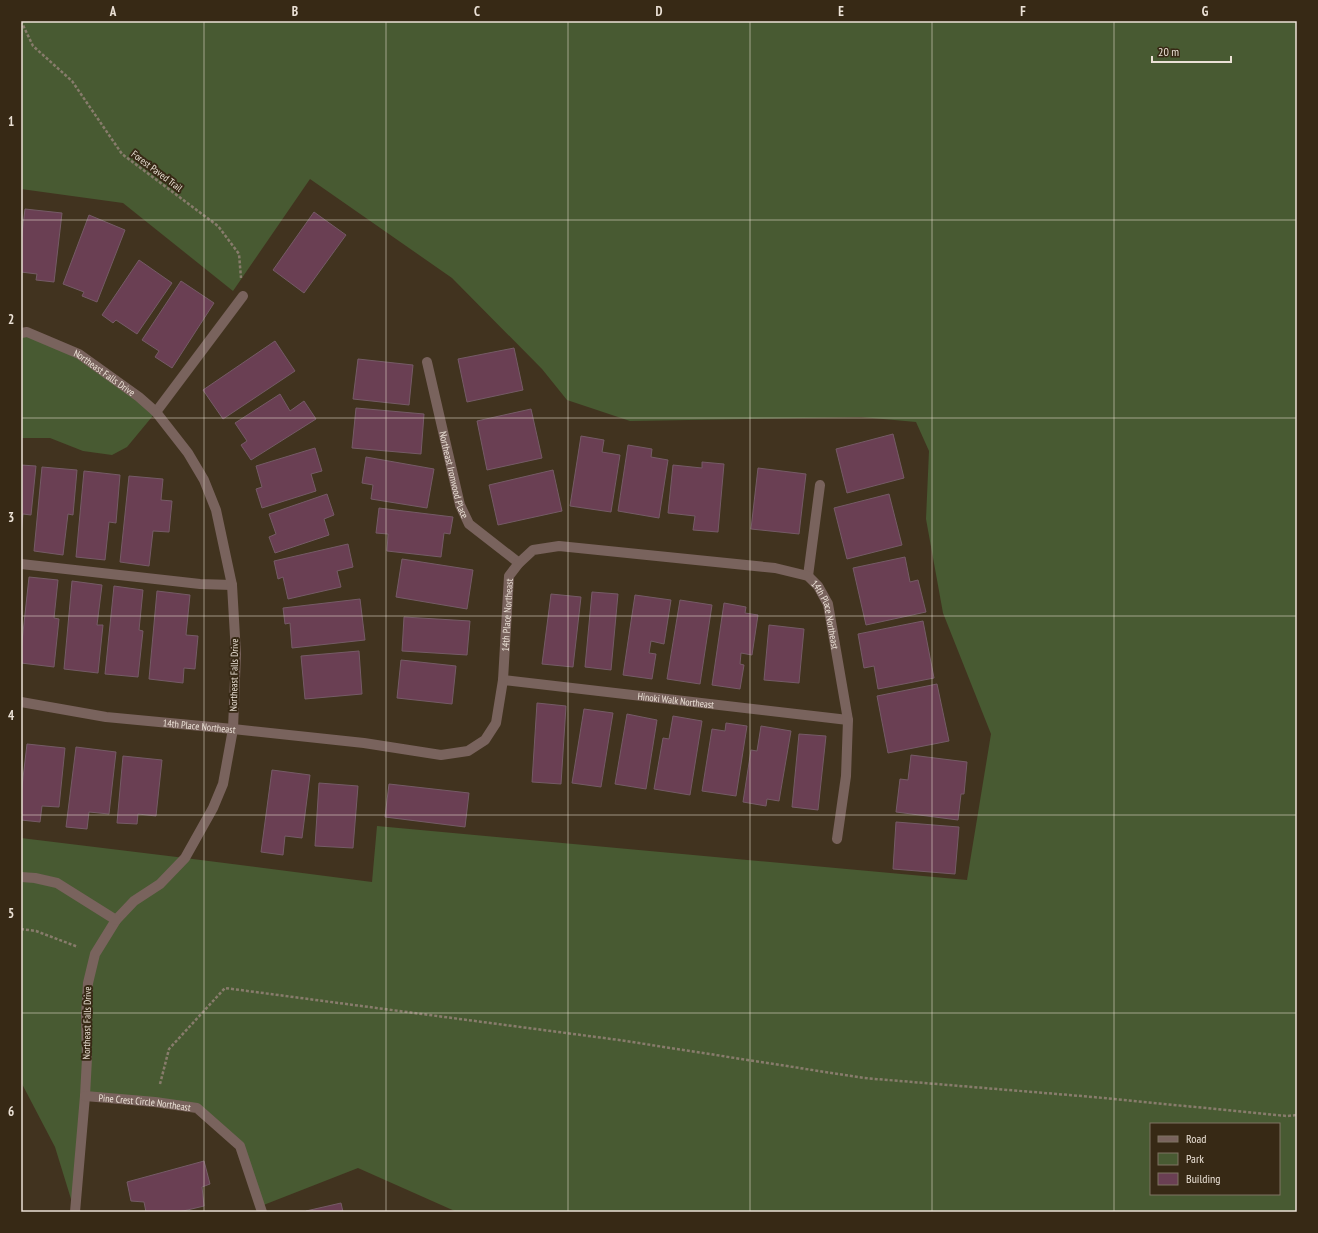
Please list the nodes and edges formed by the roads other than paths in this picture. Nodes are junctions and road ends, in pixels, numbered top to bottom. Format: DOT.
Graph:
graph roads {
  1 [pos="243,296"];
  2 [pos="21,333"];
  3 [pos="427,362"];
  4 [pos="156,412"];
  5 [pos="820,485"];
  6 [pos="519,563"];
  7 [pos="21,564"];
  8 [pos="808,576"];
  9 [pos="232,585"];
  10 [pos="503,680"];
  11 [pos="21,702"];
  12 [pos="848,720"];
  13 [pos="233,729"];
  14 [pos="837,840"];
  15 [pos="21,877"];
  16 [pos="116,920"];
  17 [pos="85,1096"];
  18 [pos="75,1212"];
  19 [pos="262,1212"];
  1 -- 4 [label="street"];
  2 -- 4 [label="street, Northeast Falls Drive"];
  3 -- 6 [label="street, Northeast Ironwood Place"];
  4 -- 9 [label="street, Northeast Falls Drive"];
  5 -- 8 [label="street"];
  6 -- 8 [label="street, 14th Place Northeast"];
  6 -- 10 [label="street, 14th Place Northeast"];
  7 -- 9 [label="street"];
  8 -- 12 [label="street, 14th Place Northeast"];
  9 -- 13 [label="street, Northeast Falls Drive"];
  10 -- 12 [label="street, Hinoki Walk Northeast"];
  10 -- 13 [label="street, 14th Place Northeast"];
  11 -- 13 [label="street, 14th Place Northeast"];
  12 -- 14 [label="street, 14th Place Northeast"];
  13 -- 16 [label="street, Northeast Falls Drive"];
  15 -- 16 [label="street"];
  16 -- 17 [label="street, Northeast Falls Drive"];
  17 -- 18 [label="street, Northeast Falls Drive"];
  17 -- 19 [label="street, Pine Crest Circle Northeast"];
}
